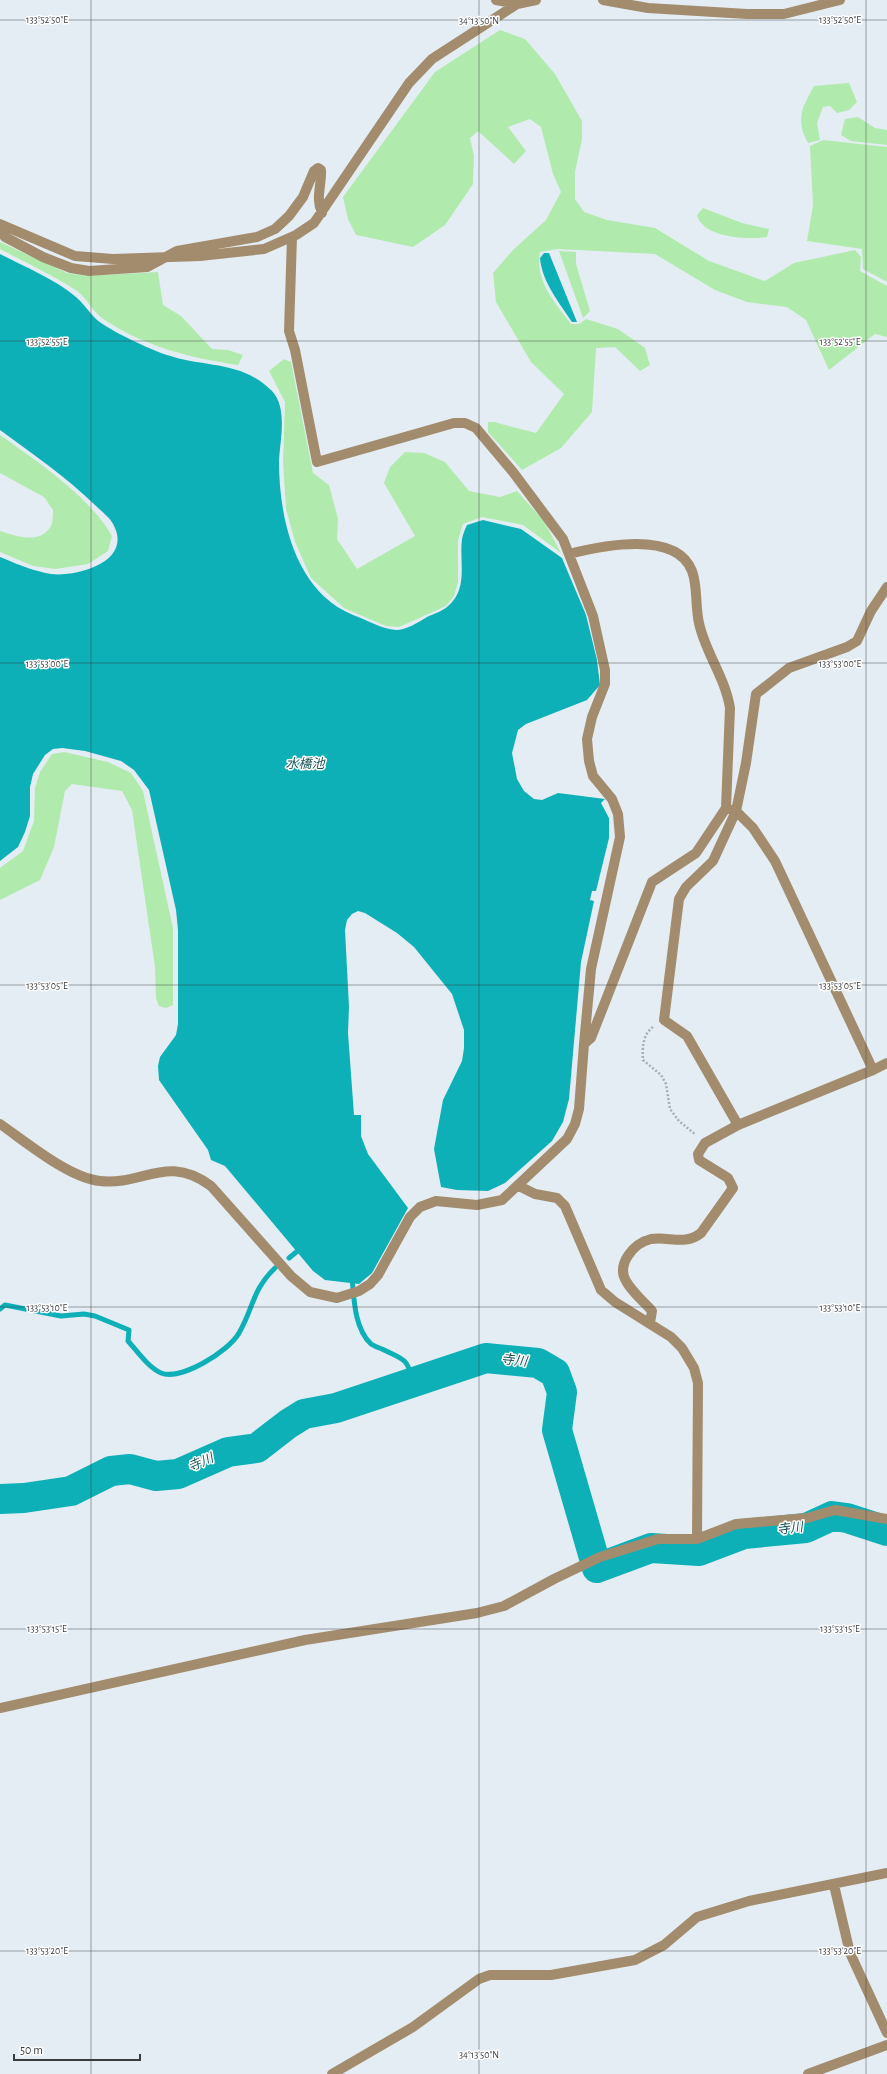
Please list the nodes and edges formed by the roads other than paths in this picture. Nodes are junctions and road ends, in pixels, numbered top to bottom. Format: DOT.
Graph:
graph roads {
  1 [pos="496,0"];
  2 [pos="536,0"];
  3 [pos="603,0"];
  4 [pos="840,0"];
  5 [pos="517,4"];
  6 [pos="322,212"];
  7 [pos="0,224"];
  8 [pos="0,231"];
  9 [pos="292,237"];
  10 [pos="166,257"];
  11 [pos="569,554"];
  12 [pos="887,587"];
  13 [pos="726,808"];
  14 [pos="736,811"];
  15 [pos="584,1044"];
  16 [pos="887,1063"];
  17 [pos="873,1070"];
  18 [pos="0,1124"];
  19 [pos="738,1125"];
  20 [pos="519,1186"];
  21 [pos="650,1323"];
  22 [pos="887,1519"];
  23 [pos="697,1539"];
  24 [pos="0,1708"];
  25 [pos="887,1873"];
  26 [pos="834,1885"];
  27 [pos="887,2033"];
  28 [pos="887,2045"];
  29 [pos="332,2074"];
  30 [pos="808,2074"];
  1 -- 5 [label="street"];
  2 -- 5 [label="street"];
  3 -- 4 [label="street"];
  5 -- 6 [label="street"];
  6 -- 9 [label="street"];
  6 -- 10 [label="street"];
  7 -- 10 [label="street"];
  8 -- 10 [label="street"];
  9 -- 10 [label="street"];
  9 -- 11 [label="street"];
  11 -- 13 [label="street"];
  11 -- 15 [label="street"];
  12 -- 14 [label="street"];
  13 -- 14 [label="street"];
  13 -- 15 [label="street"];
  14 -- 17 [label="street"];
  14 -- 19 [label="street"];
  15 -- 20 [label="street"];
  16 -- 17 [label="street"];
  17 -- 19 [label="street"];
  18 -- 20 [label="street"];
  19 -- 21 [label="street"];
  20 -- 21 [label="street"];
  21 -- 23 [label="street"];
  22 -- 23 [label="street"];
  23 -- 24 [label="street"];
  25 -- 26 [label="street"];
  26 -- 27 [label="street"];
  26 -- 29 [label="street"];
  28 -- 30 [label="street"];
}
